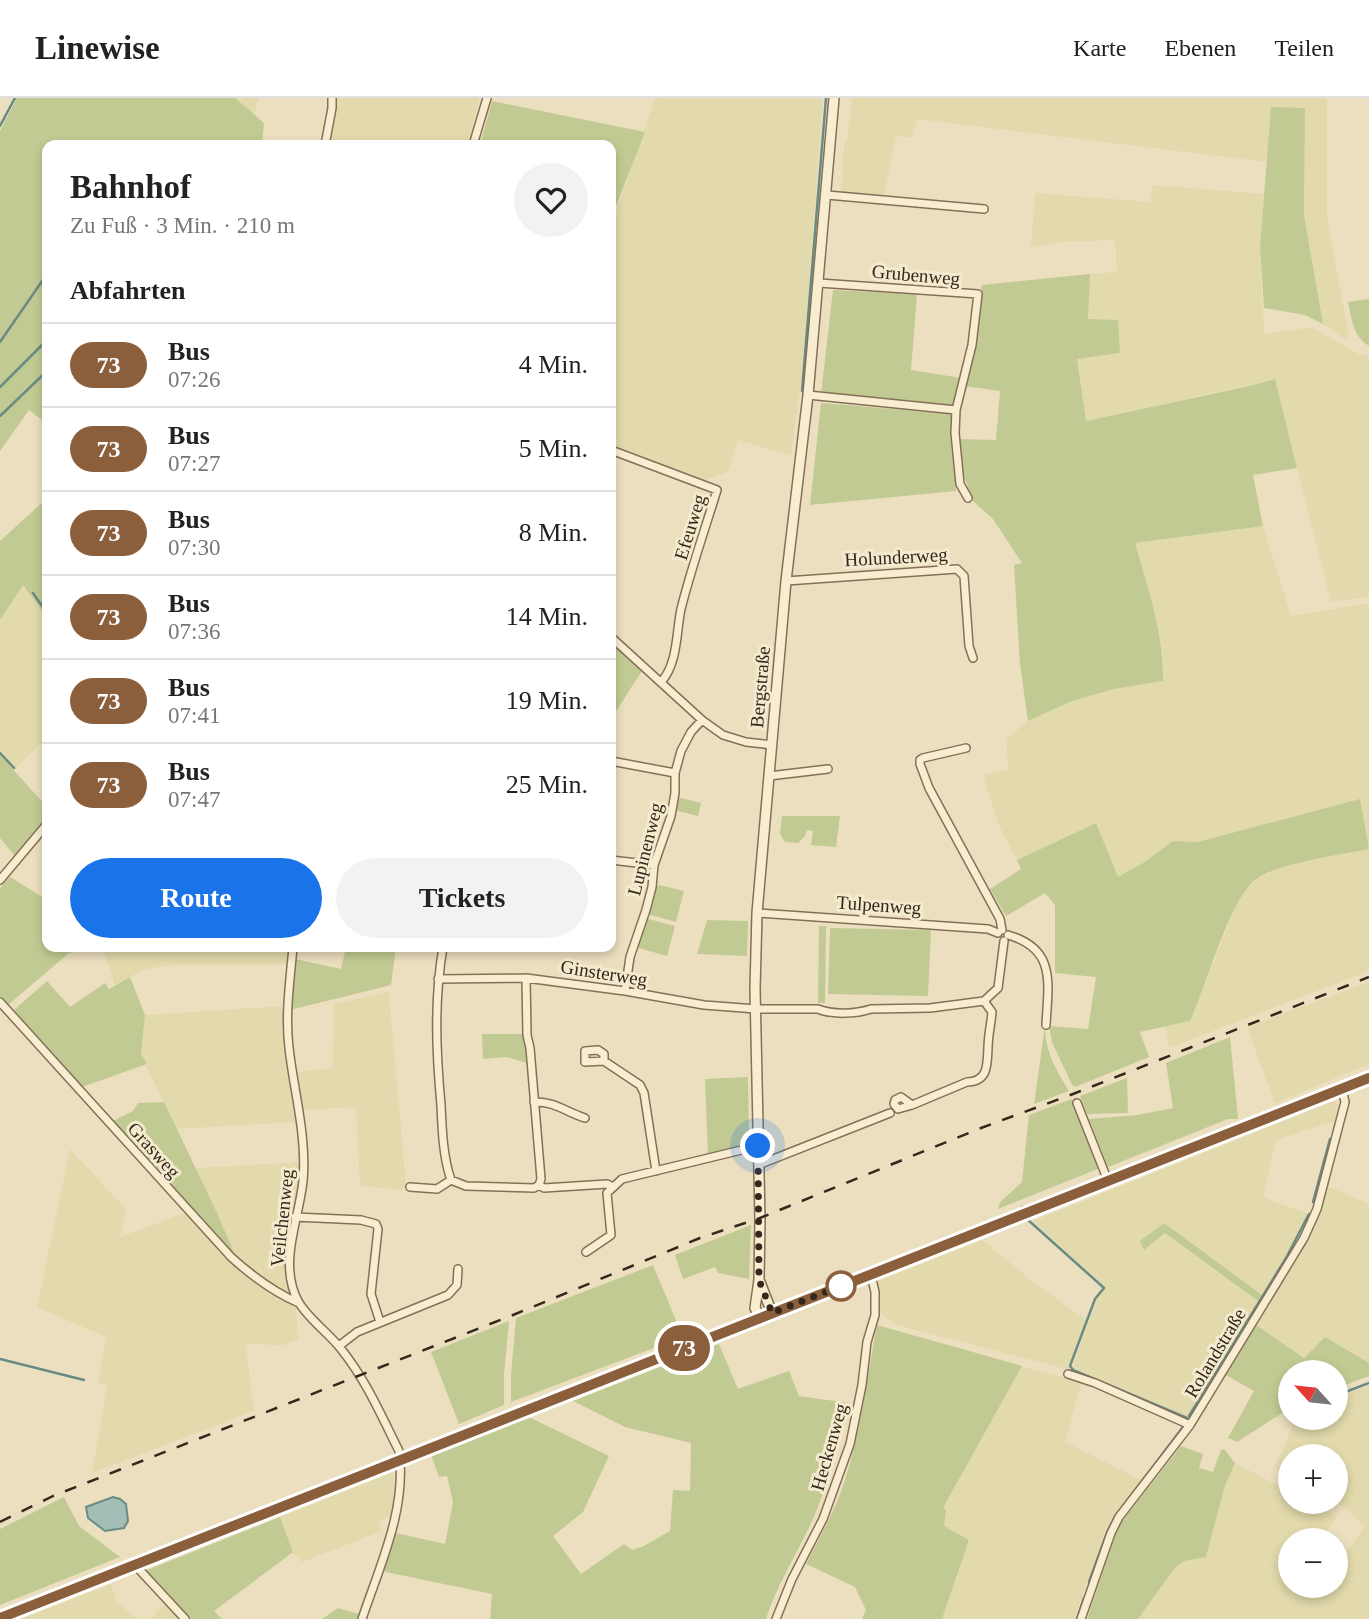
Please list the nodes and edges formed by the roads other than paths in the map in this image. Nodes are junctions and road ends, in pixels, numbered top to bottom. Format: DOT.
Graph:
graph roads {
  1 [pos="332,98"];
  2 [pos="486,98"];
  3 [pos="834,98"];
  4 [pos="326,140"];
  5 [pos="474,140"];
  6 [pos="827,195"];
  7 [pos="984,209"];
  8 [pos="818,283"];
  9 [pos="808,395"];
  10 [pos="956,410"];
  11 [pos="616,452"];
  12 [pos="968,498"];
  13 [pos="786,581"];
  14 [pos="616,641"];
  15 [pos="972,658"];
  16 [pos="662,681"];
  17 [pos="702,720"];
  18 [pos="772,744"];
  19 [pos="966,748"];
  20 [pos="616,762"];
  21 [pos="828,769"];
  22 [pos="675,773"];
  23 [pos="769,776"];
  24 [pos="42,830"];
  25 [pos="616,861"];
  26 [pos="654,865"];
  27 [pos="0,880"];
  28 [pos="757,913"];
  29 [pos="1003,935"];
  30 [pos="293,952"];
  31 [pos="442,952"];
  32 [pos="526,978"];
  33 [pos="438,979"];
  34 [pos="625,991"];
  35 [pos="984,1001"];
  36 [pos="0,1002"];
  37 [pos="756,1009"];
  38 [pos="1046,1024"];
  39 [pos="604,1061"];
  40 [pos="1369,1078"];
  41 [pos="1342,1089"];
  42 [pos="534,1102"];
  43 [pos="1077,1103"];
  44 [pos="912,1105"];
  45 [pos="890,1114"];
  46 [pos="584,1118"];
  47 [pos="758,1146"];
  48 [pos="758,1165"];
  49 [pos="656,1171"];
  50 [pos="451,1180"];
  51 [pos="1108,1181"];
  52 [pos="539,1185"];
  53 [pos="410,1186"];
  54 [pos="612,1187"];
  55 [pos="295,1217"];
  56 [pos="586,1252"];
  57 [pos="458,1269"];
  58 [pos="871,1275"];
  59 [pos="759,1280"];
  60 [pos="299,1303"];
  61 [pos="772,1313"];
  62 [pos="760,1318"];
  63 [pos="380,1322"];
  64 [pos="339,1346"];
  65 [pos="1068,1374"];
  66 [pos="1189,1425"];
  67 [pos="400,1460"];
  68 [pos="135,1565"];
  69 [pos="0,1618"];
  70 [pos="185,1619"];
  71 [pos="362,1619"];
  72 [pos="776,1619"];
  73 [pos="1081,1619"];
  1 -- 4 [label="street"];
  2 -- 5 [label="street"];
  3 -- 6 [label="street, Bergstraße"];
  6 -- 7 [label="street"];
  6 -- 8 [label="street, Bergstraße"];
  8 -- 9 [label="street, Bergstraße"];
  8 -- 10 [label="street, Grubenweg"];
  9 -- 10 [label="street"];
  9 -- 13 [label="street, Bergstraße"];
  10 -- 12 [label="street, Grubenweg"];
  11 -- 16 [label="street, Efeuweg"];
  13 -- 15 [label="street, Holunderweg"];
  13 -- 18 [label="street, Bergstraße"];
  14 -- 16 [label="street"];
  16 -- 17 [label="street"];
  17 -- 18 [label="street"];
  17 -- 22 [label="street, Lupinenweg"];
  18 -- 23 [label="street, Bergstraße"];
  19 -- 29 [label="street"];
  20 -- 22 [label="street"];
  21 -- 23 [label="street"];
  22 -- 26 [label="street, Lupinenweg"];
  23 -- 28 [label="street, Bergstraße"];
  24 -- 27 [label="street"];
  25 -- 26 [label="street"];
  26 -- 34 [label="street, Lupinenweg"];
  28 -- 29 [label="street, Tulpenweg"];
  28 -- 37 [label="street, Bergstraße"];
  29 -- 35 [label="street"];
  29 -- 38 [label="street, Tulpenweg"];
  30 -- 55 [label="street, Veilchenweg"];
  31 -- 33 [label="street"];
  32 -- 33 [label="street, Ginsterweg"];
  32 -- 34 [label="street, Ginsterweg"];
  32 -- 42 [label="street"];
  33 -- 50 [label="street"];
  34 -- 37 [label="street, Ginsterweg"];
  35 -- 37 [label="street, Ginsterweg"];
  35 -- 44 [label="street"];
  36 -- 60 [label="street, Grasweg"];
  37 -- 47 [label="street, Bergstraße"];
  39 -- 49 [label="street"];
  40 -- 41 [label="main road"];
  41 -- 51 [label="main road"];
  41 -- 66 [label="street, Rolandstraße"];
  42 -- 46 [label="street"];
  42 -- 52 [label="street"];
  43 -- 51 [label="street"];
  45 -- 48 [label="street"];
  47 -- 48 [label="street, Bergstraße"];
  47 -- 49 [label="street"];
  48 -- 59 [label="street, Bergstraße"];
  49 -- 54 [label="street"];
  50 -- 52 [label="street"];
  50 -- 53 [label="street"];
  51 -- 58 [label="main road"];
  52 -- 54 [label="street"];
  54 -- 56 [label="street"];
  55 -- 60 [label="street, Veilchenweg"];
  55 -- 63 [label="street"];
  57 -- 63 [label="street"];
  58 -- 61 [label="main road"];
  58 -- 72 [label="street, Heckenweg"];
  59 -- 61 [label="street, Bergstraße"];
  59 -- 62 [label="street, Bergstraße"];
  60 -- 64 [label="street, Veilchenweg"];
  61 -- 62 [label="main road"];
  62 -- 67 [label="main road"];
  63 -- 64 [label="street"];
  64 -- 67 [label="street, Veilchenweg"];
  65 -- 66 [label="street"];
  66 -- 73 [label="street, Rolandstraße"];
  67 -- 68 [label="main road"];
  67 -- 71 [label="street"];
  68 -- 69 [label="main road"];
  68 -- 70 [label="street"];
}
